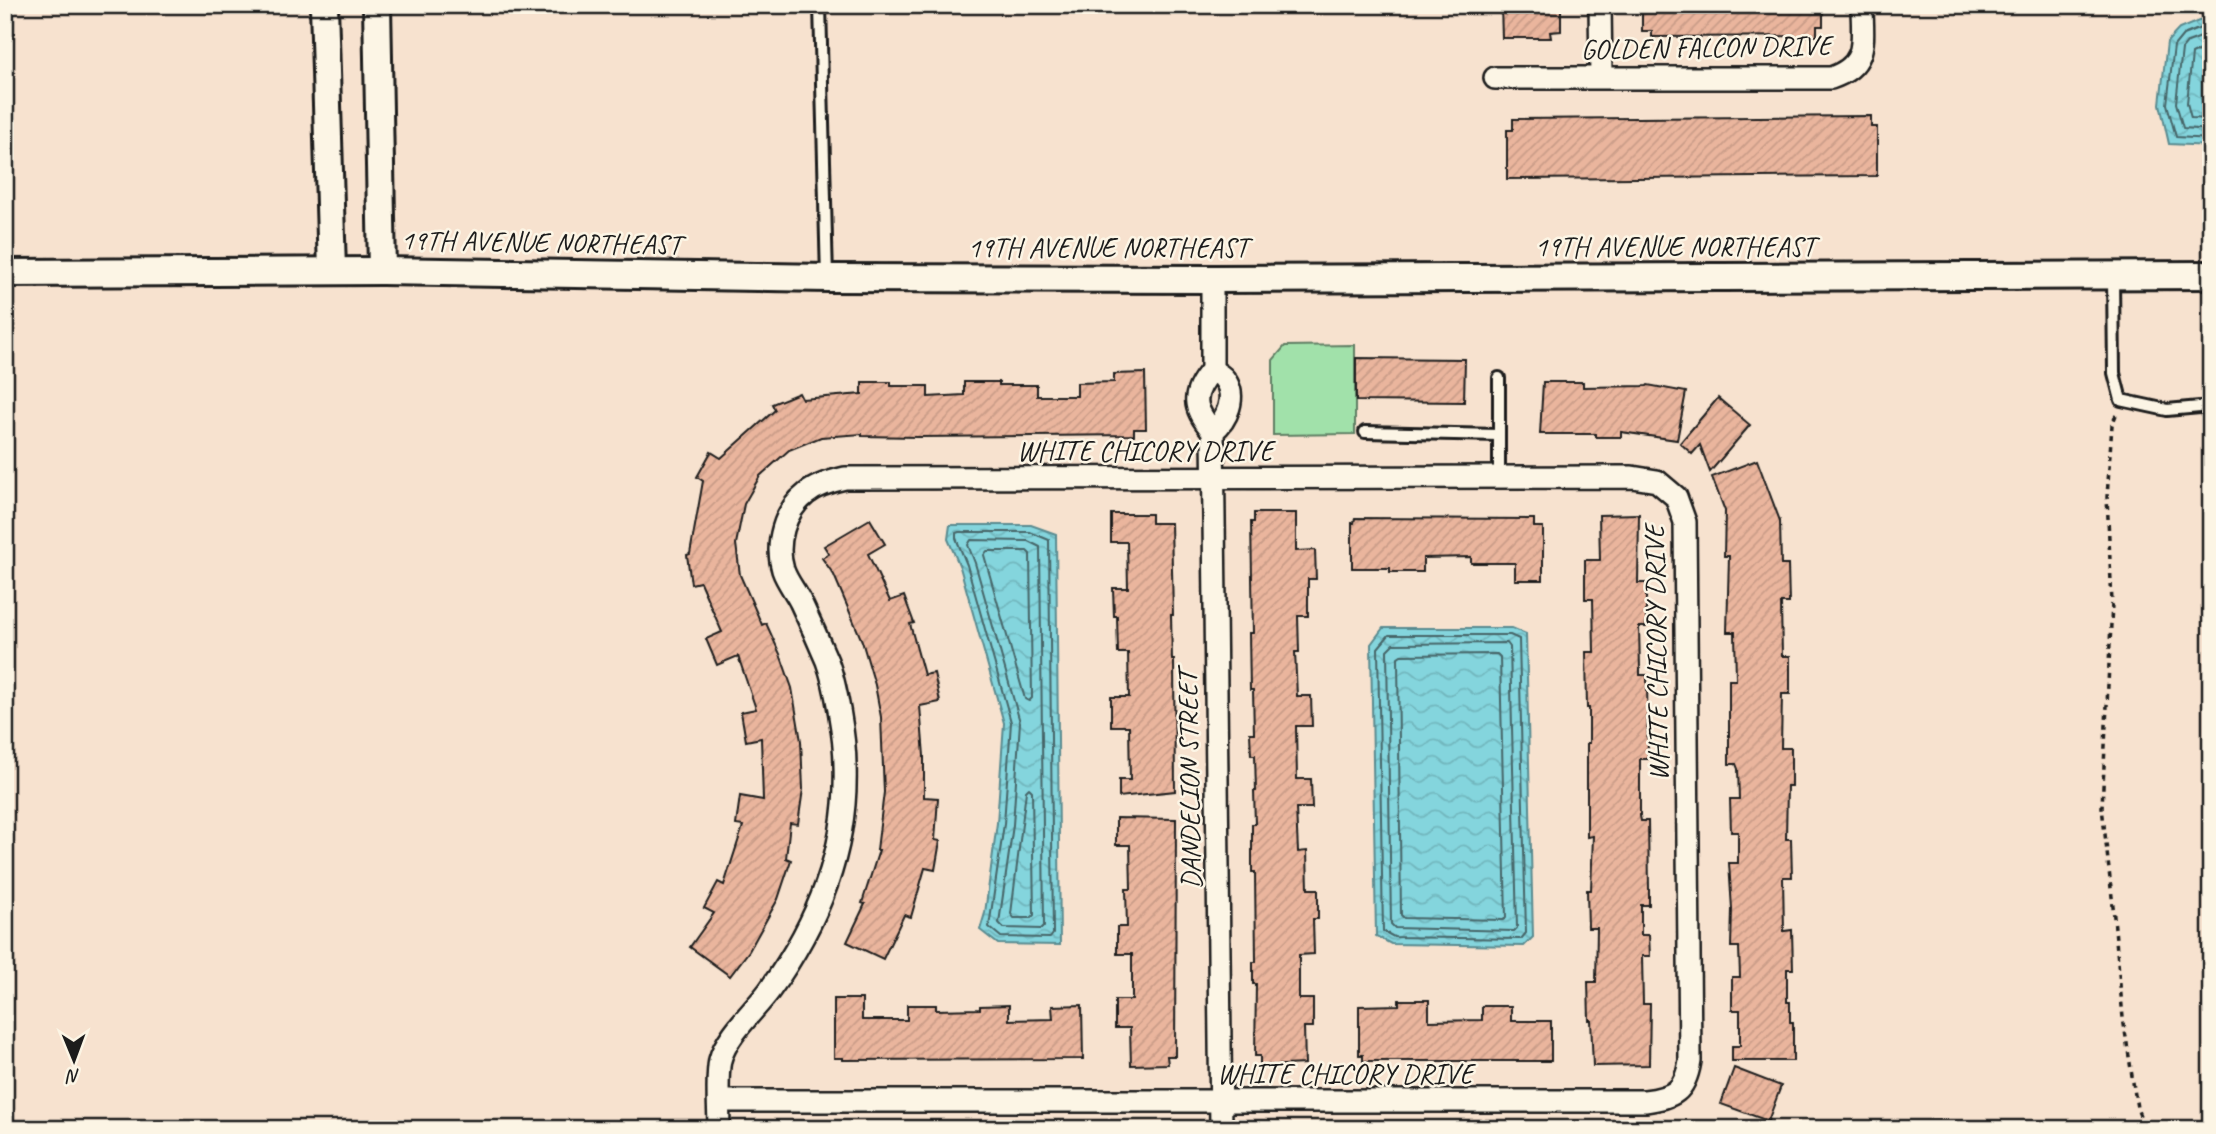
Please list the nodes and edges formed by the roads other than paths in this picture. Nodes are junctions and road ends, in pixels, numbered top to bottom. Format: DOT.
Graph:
graph roads {
  1 [pos="324,5"];
  2 [pos="377,5"];
  3 [pos="820,5"];
  4 [pos="1600,5"];
  5 [pos="1862,5"];
  6 [pos="1601,77"];
  7 [pos="1495,78"];
  8 [pos="332,271"];
  9 [pos="382,271"];
  10 [pos="5,272"];
  11 [pos="2211,275"];
  12 [pos="2113,276"];
  13 [pos="827,278"];
  14 [pos="1212,279"];
  15 [pos="1212,370"];
  16 [pos="1499,378"];
  17 [pos="2211,406"];
  18 [pos="1213,431"];
  19 [pos="1365,432"];
  20 [pos="1499,435"];
  21 [pos="1213,477"];
  22 [pos="1499,477"];
  23 [pos="719,1101"];
  24 [pos="1220,1101"];
  25 [pos="719,1129"];
  26 [pos="1220,1129"];
  1 -- 8 [label="street"];
  2 -- 9 [label="street"];
  3 -- 13 [label="lane"];
  4 -- 6 [label="street"];
  5 -- 6 [label="street, GOLDEN FALCON DRIVE"];
  6 -- 7 [label="street, GOLDEN FALCON DRIVE"];
  8 -- 9 [label="street, 19TH AVENUE NORTHEAST"];
  8 -- 10 [label="street, 19TH AVENUE NORTHEAST"];
  9 -- 13 [label="street, 19TH AVENUE NORTHEAST"];
  11 -- 12 [label="street, 19TH AVENUE NORTHEAST"];
  12 -- 14 [label="street, 19TH AVENUE NORTHEAST"];
  12 -- 17 [label="lane"];
  13 -- 14 [label="street, 19TH AVENUE NORTHEAST"];
  14 -- 15 [label="street, DANDELION STREET"];
  15 -- 18 [label="street, DANDELION STREET"];
  15 -- 18 [label="street"];
  16 -- 20 [label="lane"];
  18 -- 21 [label="street, DANDELION STREET"];
  19 -- 20 [label="lane"];
  20 -- 22 [label="lane"];
  21 -- 22 [label="street, WHITE CHICORY DRIVE"];
  21 -- 23 [label="street, WHITE CHICORY DRIVE"];
  21 -- 24 [label="street, DANDELION STREET"];
  22 -- 24 [label="street, WHITE CHICORY DRIVE"];
  23 -- 24 [label="street, WHITE CHICORY DRIVE"];
  23 -- 25 [label="street, WHITE CHICORY DRIVE"];
  24 -- 26 [label="street, DANDELION STREET"];
}
